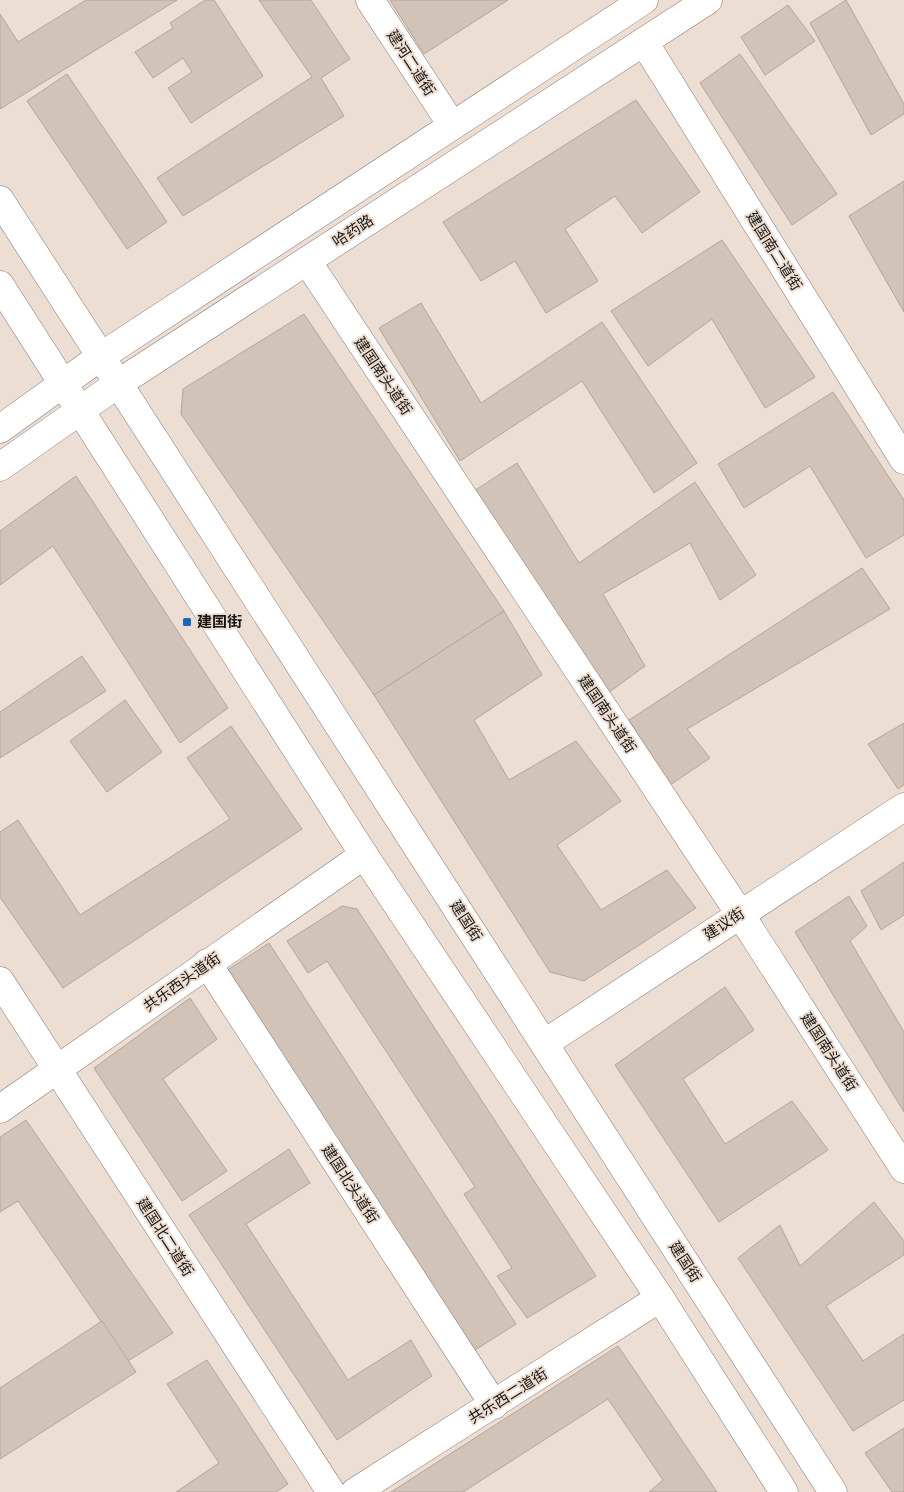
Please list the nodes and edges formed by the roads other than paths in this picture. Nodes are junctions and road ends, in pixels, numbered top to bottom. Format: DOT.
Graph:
graph roads {
  1 [pos="370,0"];
  2 [pos="644,0"];
  3 [pos="708,0"];
  4 [pos="644,42"];
  5 [pos="452,125"];
  6 [pos="0,200"];
  7 [pos="307,261"];
  8 [pos="0,285"];
  9 [pos="100,357"];
  10 [pos="63,383"];
  11 [pos="119,384"];
  12 [pos="80,410"];
  13 [pos="0,429"];
  14 [pos="904,460"];
  15 [pos="0,467"];
  16 [pos="904,807"];
  17 [pos="364,856"];
  18 [pos="740,914"];
  19 [pos="207,963"];
  20 [pos="0,981"];
  21 [pos="545,1043"];
  22 [pos="57,1071"];
  23 [pos="0,1109"];
  24 [pos="904,1169"];
  25 [pos="660,1298"];
  26 [pos="494,1404"];
  27 [pos="330,1492"];
  28 [pos="355,1492"];
  29 [pos="784,1492"];
  30 [pos="833,1492"];
  1 -- 5 [label="main road, 建河二道街"];
  2 -- 5 [label="main road"];
  3 -- 4 [label="main road, 哈药路"];
  4 -- 7 [label="main road, 哈药路"];
  4 -- 14 [label="main road, 建国南二道街"];
  5 -- 9 [label="main road"];
  6 -- 9 [label="main road, 建国街"];
  7 -- 11 [label="main road, 哈药路"];
  7 -- 18 [label="main road, 建国南头道街"];
  8 -- 10 [label="main road"];
  9 -- 10 [label="main road"];
  9 -- 11 [label="main road, 建国街"];
  10 -- 12 [label="main road"];
  10 -- 13 [label="main road"];
  11 -- 12 [label="main road, 哈药路"];
  11 -- 21 [label="main road, 建国街"];
  12 -- 15 [label="main road, 哈药路"];
  12 -- 17 [label="main road"];
  16 -- 18 [label="main road, 建议街"];
  17 -- 19 [label="main road, 共乐西头道街"];
  17 -- 25 [label="main road"];
  18 -- 21 [label="main road, 建议街"];
  18 -- 24 [label="main road, 建国南头道街"];
  19 -- 22 [label="main road, 共乐西头道街"];
  19 -- 26 [label="main road, 建国北头道街"];
  20 -- 22 [label="main road, 建国北二道街"];
  21 -- 30 [label="main road, 建国街"];
  22 -- 23 [label="main road, 共乐西头道街"];
  22 -- 27 [label="main road, 建国北二道街"];
  25 -- 26 [label="main road, 共乐西二道街"];
  25 -- 29 [label="main road"];
  26 -- 28 [label="main road, 共乐西二道街"];
}
